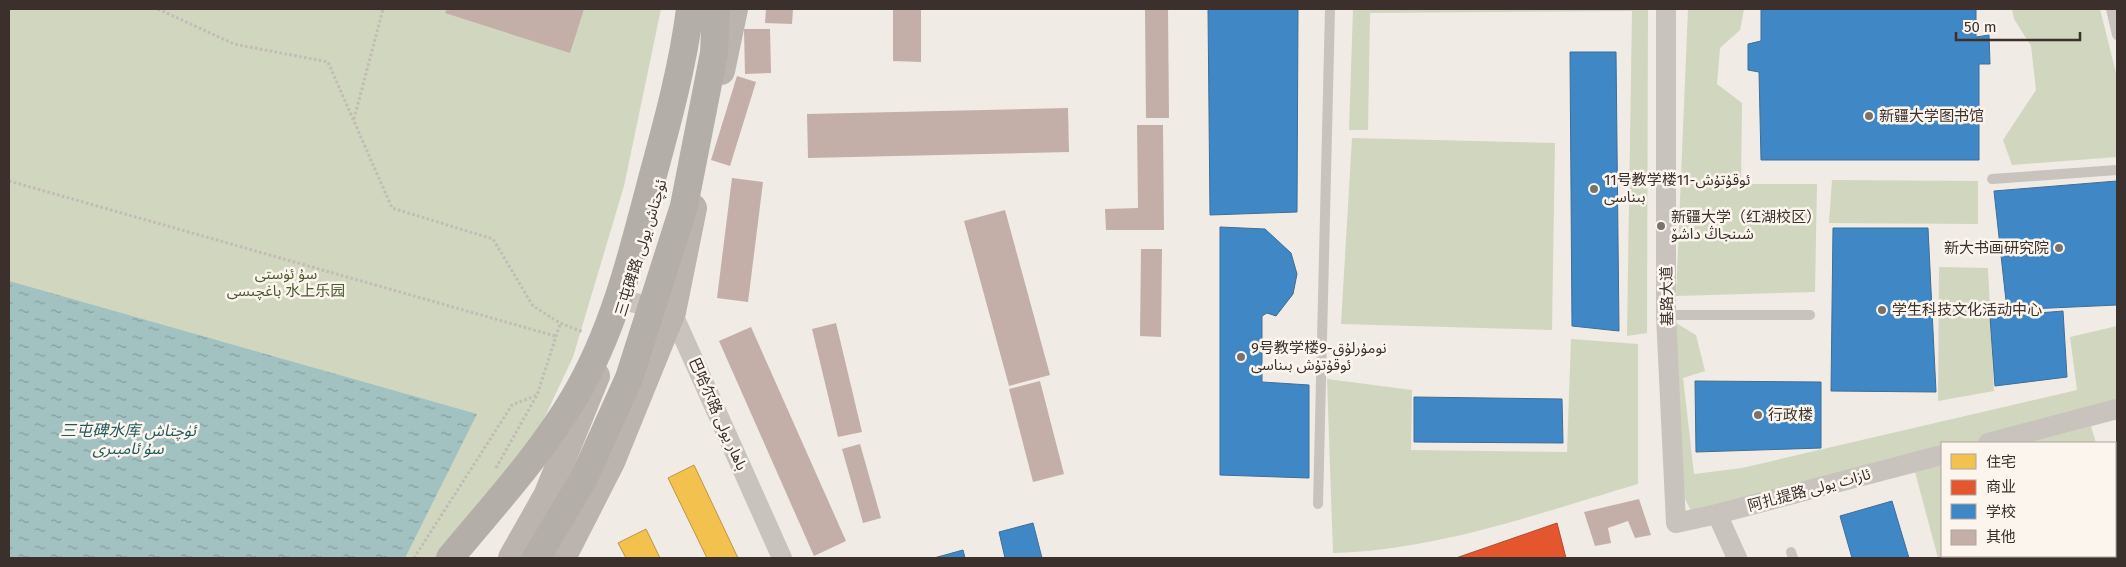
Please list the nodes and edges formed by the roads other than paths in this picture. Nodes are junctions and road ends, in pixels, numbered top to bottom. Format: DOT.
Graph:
graph roads {
  1 [pos="690,9"];
  2 [pos="704,9"];
  3 [pos="716,9"];
  4 [pos="734,9"];
  5 [pos="1330,9"];
  6 [pos="1666,9"];
  7 [pos="2111,9"];
  8 [pos="2117,35"];
  9 [pos="2117,170"];
  10 [pos="1992,179"];
  11 [pos="627,301"];
  12 [pos="672,312"];
  13 [pos="1666,315"];
  14 [pos="1810,315"];
  15 [pos="2117,409"];
  16 [pos="1992,442"];
  17 [pos="1941,455"];
  18 [pos="1318,504"];
  19 [pos="1717,514"];
  20 [pos="1676,523"];
  21 [pos="450,558"];
  22 [pos="512,558"];
  23 [pos="536,558"];
  24 [pos="562,558"];
  25 [pos="782,558"];
  26 [pos="1737,558"];
  1 -- 21 [label="highway"];
  2 -- 11 [label="main road, 三屯碑路 ئۈچتاش يولى"];
  3 -- 23 [label="highway, bridge"];
  4 -- 12 [label="main road"];
  5 -- 18 [label="lane"];
  6 -- 13 [label="street, 基路大道"];
  7 -- 8 [label="lane"];
  9 -- 10 [label="lane"];
  11 -- 12 [label="street"];
  11 -- 22 [label="main road, 三屯碑路 ئۈچتاش يولى"];
  12 -- 24 [label="main road"];
  12 -- 25 [label="street, 巴哈尔路 باھار يولى"];
  13 -- 14 [label="lane"];
  13 -- 20 [label="street, 基路大道"];
  15 -- 16 [label="street"];
  17 -- 19 [label="street, 阿扎提路 ئازات يولى"];
  19 -- 20 [label="street, 阿扎提路 ئازات يولى"];
  19 -- 26 [label="street"];
}
